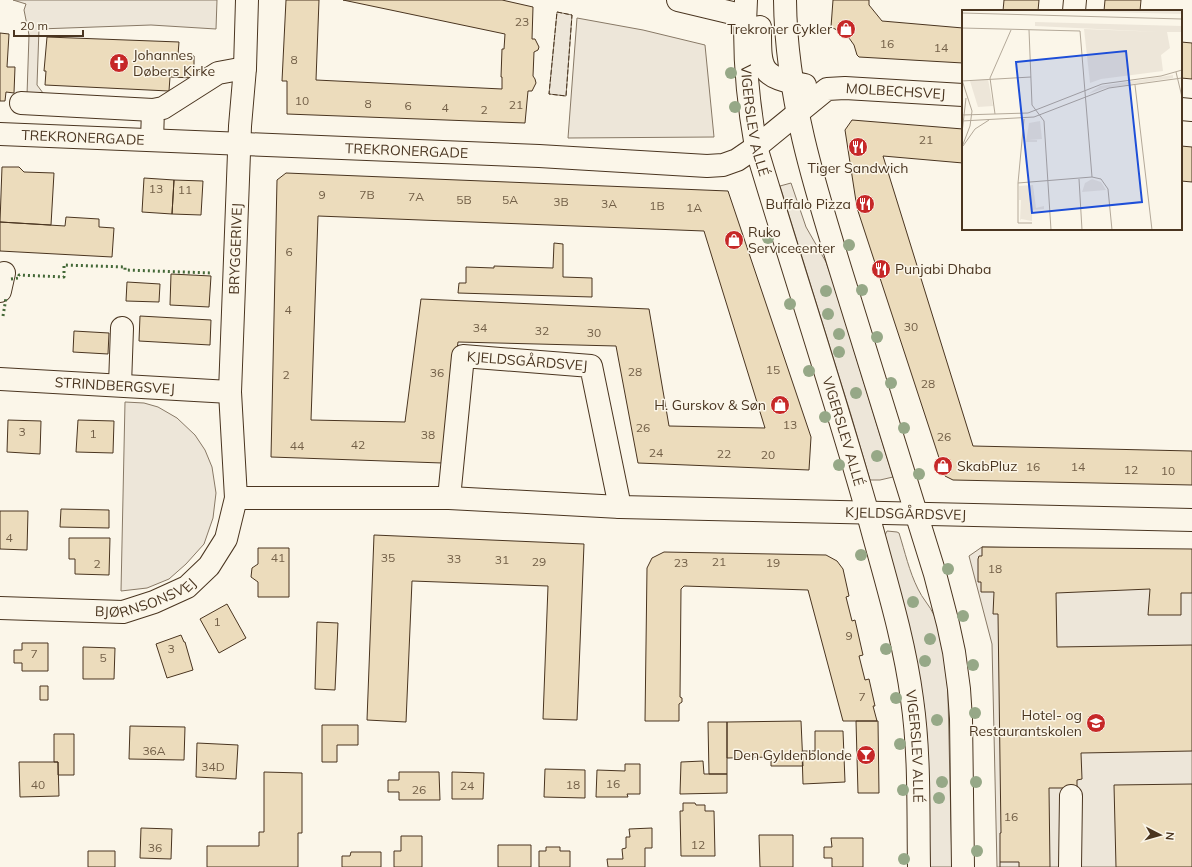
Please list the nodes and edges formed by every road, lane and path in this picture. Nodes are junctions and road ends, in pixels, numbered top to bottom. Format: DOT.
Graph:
graph roads {
  1 [pos="247,0"];
  2 [pos="678,0"];
  3 [pos="785,0"];
  4 [pos="1075,0"];
  5 [pos="750,5"];
  6 [pos="1074,10"];
  7 [pos="244,68"];
  8 [pos="793,83"];
  9 [pos="827,89"];
  10 [pos="962,95"];
  11 [pos="21,103"];
  12 [pos="1182,109"];
  13 [pos="153,110"];
  14 [pos="1192,110"];
  15 [pos="798,114"];
  16 [pos="0,134"];
  17 [pos="152,140"];
  18 [pos="239,143"];
  19 [pos="756,147"];
  20 [pos="122,328"];
  21 [pos="0,379"];
  22 [pos="120,385"];
  23 [pos="230,392"];
  24 [pos="236,498"];
  25 [pos="449,498"];
  26 [pos="620,507"];
  27 [pos="868,513"];
  28 [pos="916,514"];
  29 [pos="1192,520"];
  30 [pos="0,608"];
  31 [pos="1071,796"];
  32 [pos="918,867"];
  33 [pos="963,867"];
  34 [pos="1070,867"];
  1 -- 7 [label="street, BRYGGERIVEJ"];
  2 -- 5 [label="street"];
  3 -- 8 [label="street"];
  4 -- 6 [label="street"];
  5 -- 8 [label="street, VIGERSLEV ALLÉ"];
  5 -- 19 [label="street, VIGERSLEV ALLÉ"];
  7 -- 13 [label="street"];
  7 -- 18 [label="street, BRYGGERIVEJ"];
  8 -- 9 [label="street, MOLBECHSVEJ"];
  8 -- 15 [label="street"];
  9 -- 10 [label="street, MOLBECHSVEJ"];
  9 -- 15 [label="street, MOLBECHSVEJ"];
  11 -- 13 [label="street"];
  12 -- 14 [label="street"];
  13 -- 17 [label="street"];
  15 -- 19 [label="street, TREKRONERGADE"];
  15 -- 28 [label="street"];
  16 -- 17 [label="street, TREKRONERGADE"];
  17 -- 18 [label="street, TREKRONERGADE"];
  18 -- 19 [label="street, TREKRONERGADE"];
  18 -- 23 [label="street, BRYGGERIVEJ"];
  19 -- 27 [label="street, VIGERSLEV ALLÉ"];
  20 -- 22 [label="street"];
  21 -- 22 [label="street, STRINDBERGSVEJ"];
  22 -- 23 [label="street, STRINDBERGSVEJ"];
  23 -- 24 [label="street, BRYGGERIVEJ"];
  24 -- 25 [label="street, KJELDSGÅRDSVEJ"];
  24 -- 30 [label="street, BJØRNSONSVEJ"];
  25 -- 26 [label="street, KJELDSGÅRDSVEJ"];
  25 -- 26 [label="street, KJELDSGÅRDSVEJ"];
  26 -- 27 [label="street, KJELDSGÅRDSVEJ"];
  27 -- 28 [label="street, KJELDSGÅRDSVEJ"];
  27 -- 32 [label="street, VIGERSLEV ALLÉ"];
  28 -- 29 [label="street, KJELDSGÅRDSVEJ"];
  28 -- 33 [label="street"];
  31 -- 34 [label="street"];
}
